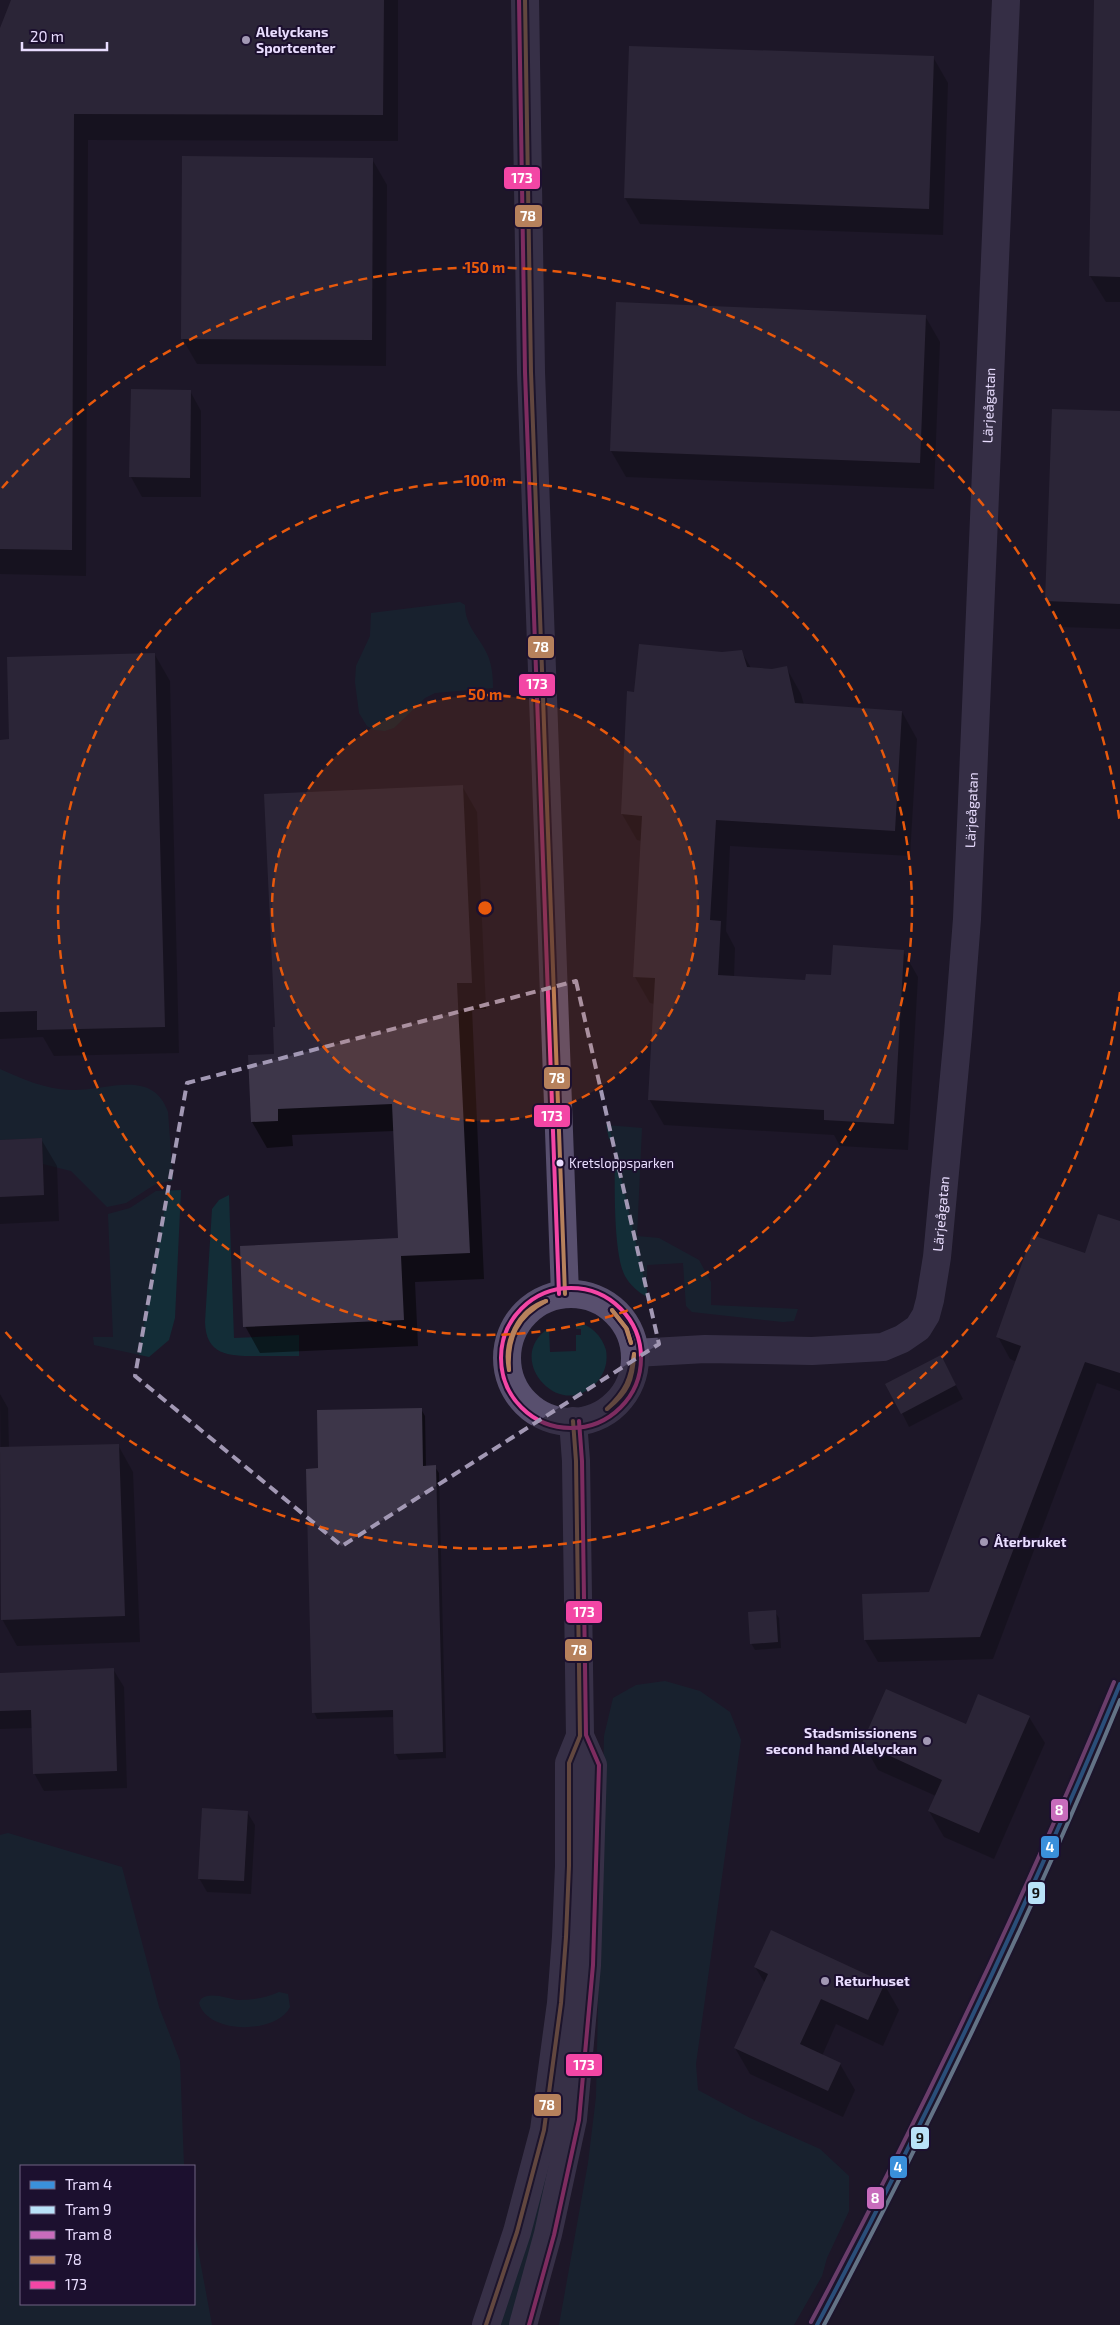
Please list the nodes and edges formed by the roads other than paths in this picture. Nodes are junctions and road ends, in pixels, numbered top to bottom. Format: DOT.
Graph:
graph roads {
  1 [pos="525,0"];
  2 [pos="1006,0"];
  3 [pos="565,1294"];
  4 [pos="635,1352"];
  5 [pos="573,1421"];
  6 [pos="580,1736"];
  7 [pos="486,2325"];
  8 [pos="523,2325"];
  1 -- 3 [label="street"];
  2 -- 4 [label="street, Lärjeågatan"];
  3 -- 4 [label="street"];
  3 -- 5 [label="street"];
  4 -- 5 [label="street"];
  5 -- 6 [label="street"];
  6 -- 7 [label="street"];
  6 -- 8 [label="street"];
}
